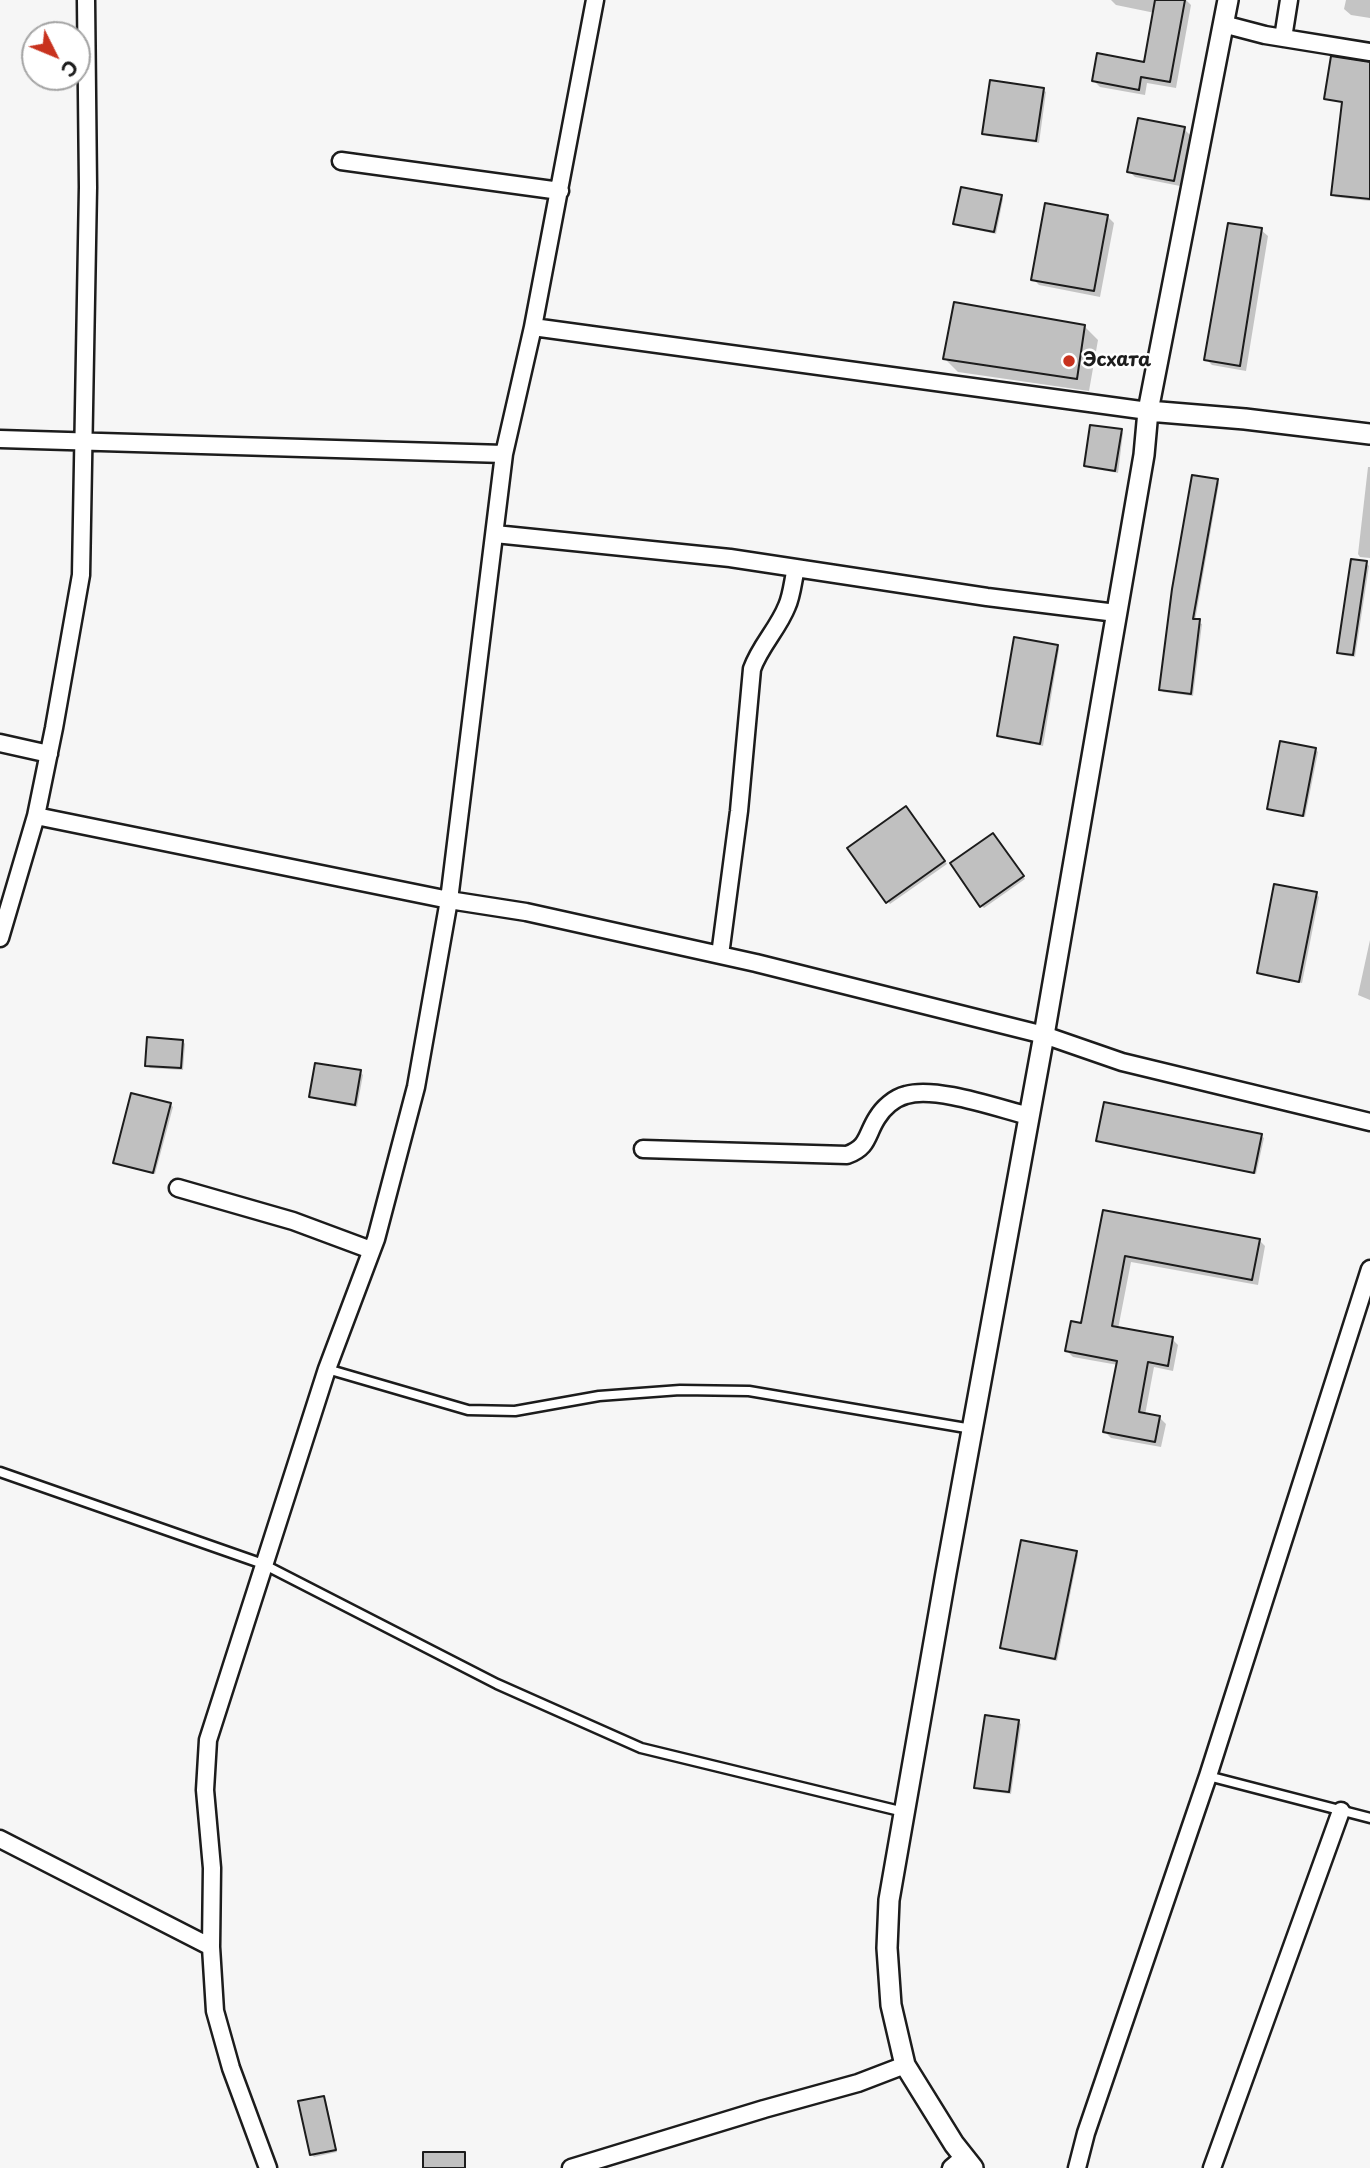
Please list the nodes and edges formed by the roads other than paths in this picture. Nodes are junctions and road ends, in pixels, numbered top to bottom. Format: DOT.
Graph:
graph roads {
  1 [pos="86,0"];
  2 [pos="596,0"];
  3 [pos="1228,0"];
  4 [pos="1289,0"];
  5 [pos="1223,24"];
  6 [pos="1283,38"];
  7 [pos="1370,52"];
  8 [pos="341,161"];
  9 [pos="559,191"];
  10 [pos="533,327"];
  11 [pos="1148,411"];
  12 [pos="1370,434"];
  13 [pos="0,439"];
  14 [pos="84,441"];
  15 [pos="505,454"];
  16 [pos="495,534"];
  17 [pos="796,568"];
  18 [pos="1116,613"];
  19 [pos="0,743"];
  20 [pos="48,754"];
  21 [pos="36,816"];
  22 [pos="449,900"];
  23 [pos="0,938"];
  24 [pos="720,955"];
  25 [pos="1044,1035"];
  26 [pos="1029,1116"];
  27 [pos="1370,1122"];
  28 [pos="643,1149"];
  29 [pos="178,1188"];
  30 [pos="372,1250"];
  31 [pos="1370,1269"];
  32 [pos="327,1369"];
  33 [pos="972,1429"];
  34 [pos="0,1472"];
  35 [pos="263,1564"];
  36 [pos="1208,1776"];
  37 [pos="1341,1811"];
  38 [pos="904,1812"];
  39 [pos="1370,1818"];
  40 [pos="0,1839"];
  41 [pos="211,1947"];
  42 [pos="905,2065"];
  43 [pos="963,2165"];
  44 [pos="268,2168"];
  45 [pos="571,2168"];
  46 [pos="1077,2168"];
  47 [pos="1212,2168"];
  1 -- 14 [label="street"];
  2 -- 9 [label="street"];
  3 -- 5 [label="street"];
  4 -- 6 [label="street"];
  5 -- 6 [label="street"];
  5 -- 11 [label="street"];
  6 -- 7 [label="street"];
  8 -- 9 [label="street"];
  9 -- 10 [label="street"];
  10 -- 11 [label="street"];
  10 -- 15 [label="street"];
  11 -- 12 [label="street"];
  11 -- 18 [label="street"];
  13 -- 14 [label="street"];
  14 -- 15 [label="street"];
  14 -- 20 [label="street"];
  15 -- 16 [label="street"];
  16 -- 17 [label="street"];
  16 -- 22 [label="street"];
  17 -- 18 [label="street"];
  17 -- 24 [label="street"];
  18 -- 25 [label="street"];
  19 -- 20 [label="street"];
  20 -- 21 [label="street"];
  21 -- 22 [label="street"];
  21 -- 23 [label="street"];
  22 -- 24 [label="street"];
  22 -- 30 [label="street"];
  24 -- 25 [label="street"];
  25 -- 26 [label="street"];
  25 -- 27 [label="street"];
  26 -- 28 [label="street"];
  26 -- 33 [label="street"];
  29 -- 30 [label="street"];
  30 -- 32 [label="street"];
  31 -- 36 [label="street"];
  32 -- 33 [label="lane"];
  32 -- 35 [label="street"];
  33 -- 38 [label="street"];
  34 -- 35 [label="lane"];
  35 -- 38 [label="lane"];
  35 -- 41 [label="street"];
  36 -- 37 [label="lane"];
  36 -- 46 [label="street"];
  37 -- 39 [label="lane"];
  37 -- 47 [label="street"];
  38 -- 42 [label="street"];
  40 -- 41 [label="street"];
  41 -- 44 [label="street"];
  42 -- 43 [label="street"];
  42 -- 45 [label="street"];
}
